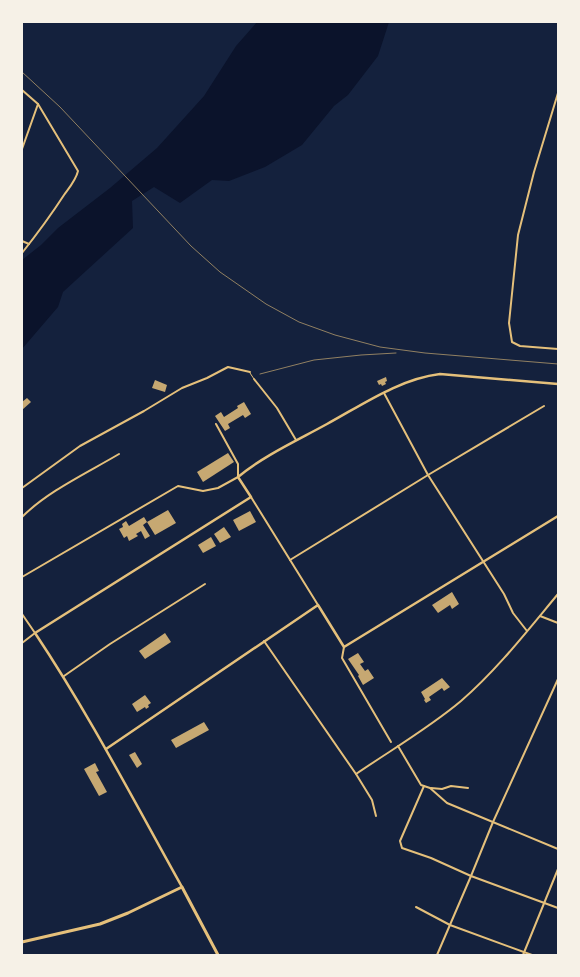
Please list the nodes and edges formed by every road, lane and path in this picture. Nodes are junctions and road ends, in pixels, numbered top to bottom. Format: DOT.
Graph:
graph roads {
  1 [pos="22,90"];
  2 [pos="558,93"];
  3 [pos="38,104"];
  4 [pos="22,149"];
  5 [pos="22,241"];
  6 [pos="29,244"];
  7 [pos="22,253"];
  8 [pos="558,349"];
  9 [pos="250,372"];
  10 [pos="254,379"];
  11 [pos="558,384"];
  12 [pos="384,393"];
  13 [pos="544,406"];
  14 [pos="216,424"];
  15 [pos="296,440"];
  16 [pos="118,454"];
  17 [pos="428,475"];
  18 [pos="238,477"];
  19 [pos="22,488"];
  20 [pos="251,497"];
  21 [pos="558,516"];
  22 [pos="22,517"];
  23 [pos="290,560"];
  24 [pos="482,562"];
  25 [pos="22,577"];
  26 [pos="206,584"];
  27 [pos="558,594"];
  28 [pos="318,605"];
  29 [pos="22,614"];
  30 [pos="540,616"];
  31 [pos="558,623"];
  32 [pos="527,631"];
  33 [pos="35,632"];
  34 [pos="264,641"];
  35 [pos="22,643"];
  36 [pos="344,647"];
  37 [pos="64,676"];
  38 [pos="558,679"];
  39 [pos="391,742"];
  40 [pos="398,746"];
  41 [pos="106,748"];
  42 [pos="356,774"];
  43 [pos="424,786"];
  44 [pos="430,788"];
  45 [pos="468,788"];
  46 [pos="376,816"];
  47 [pos="493,822"];
  48 [pos="558,849"];
  49 [pos="558,869"];
  50 [pos="471,876"];
  51 [pos="182,887"];
  52 [pos="545,903"];
  53 [pos="416,908"];
  54 [pos="558,908"];
  55 [pos="450,925"];
  56 [pos="22,942"];
  57 [pos="524,954"];
  58 [pos="218,955"];
  59 [pos="436,955"];
  60 [pos="532,955"];
  1 -- 3 [label="street"];
  2 -- 8 [label="street"];
  3 -- 4 [label="street"];
  3 -- 6 [label="street"];
  5 -- 6 [label="street"];
  6 -- 7 [label="street"];
  9 -- 10 [label="lane"];
  9 -- 19 [label="street"];
  10 -- 15 [label="street"];
  11 -- 12 [label="street"];
  12 -- 15 [label="street"];
  12 -- 17 [label="street"];
  13 -- 17 [label="street"];
  14 -- 18 [label="street"];
  15 -- 18 [label="street"];
  16 -- 22 [label="street"];
  17 -- 23 [label="street"];
  17 -- 24 [label="street"];
  18 -- 20 [label="street"];
  18 -- 25 [label="street"];
  20 -- 23 [label="street"];
  20 -- 33 [label="street"];
  21 -- 24 [label="street"];
  23 -- 28 [label="street"];
  24 -- 32 [label="street"];
  24 -- 36 [label="street"];
  26 -- 37 [label="street"];
  27 -- 30 [label="street"];
  28 -- 34 [label="street"];
  28 -- 36 [label="street"];
  29 -- 33 [label="street"];
  30 -- 31 [label="street"];
  30 -- 32 [label="street"];
  32 -- 40 [label="street"];
  33 -- 35 [label="street"];
  33 -- 37 [label="street"];
  34 -- 41 [label="street"];
  34 -- 42 [label="street"];
  36 -- 39 [label="street"];
  37 -- 41 [label="street"];
  38 -- 47 [label="street"];
  40 -- 42 [label="street"];
  40 -- 43 [label="street"];
  41 -- 51 [label="street"];
  42 -- 46 [label="street"];
  43 -- 44 [label="street"];
  43 -- 50 [label="street"];
  44 -- 45 [label="street"];
  44 -- 47 [label="street"];
  47 -- 48 [label="street"];
  47 -- 50 [label="street"];
  49 -- 52 [label="street"];
  50 -- 52 [label="street"];
  50 -- 55 [label="street"];
  51 -- 56 [label="main road"];
  51 -- 58 [label="main road"];
  52 -- 54 [label="street"];
  52 -- 57 [label="street"];
  53 -- 55 [label="street"];
  55 -- 57 [label="street"];
  55 -- 59 [label="street"];
  57 -- 60 [label="street"];
}
